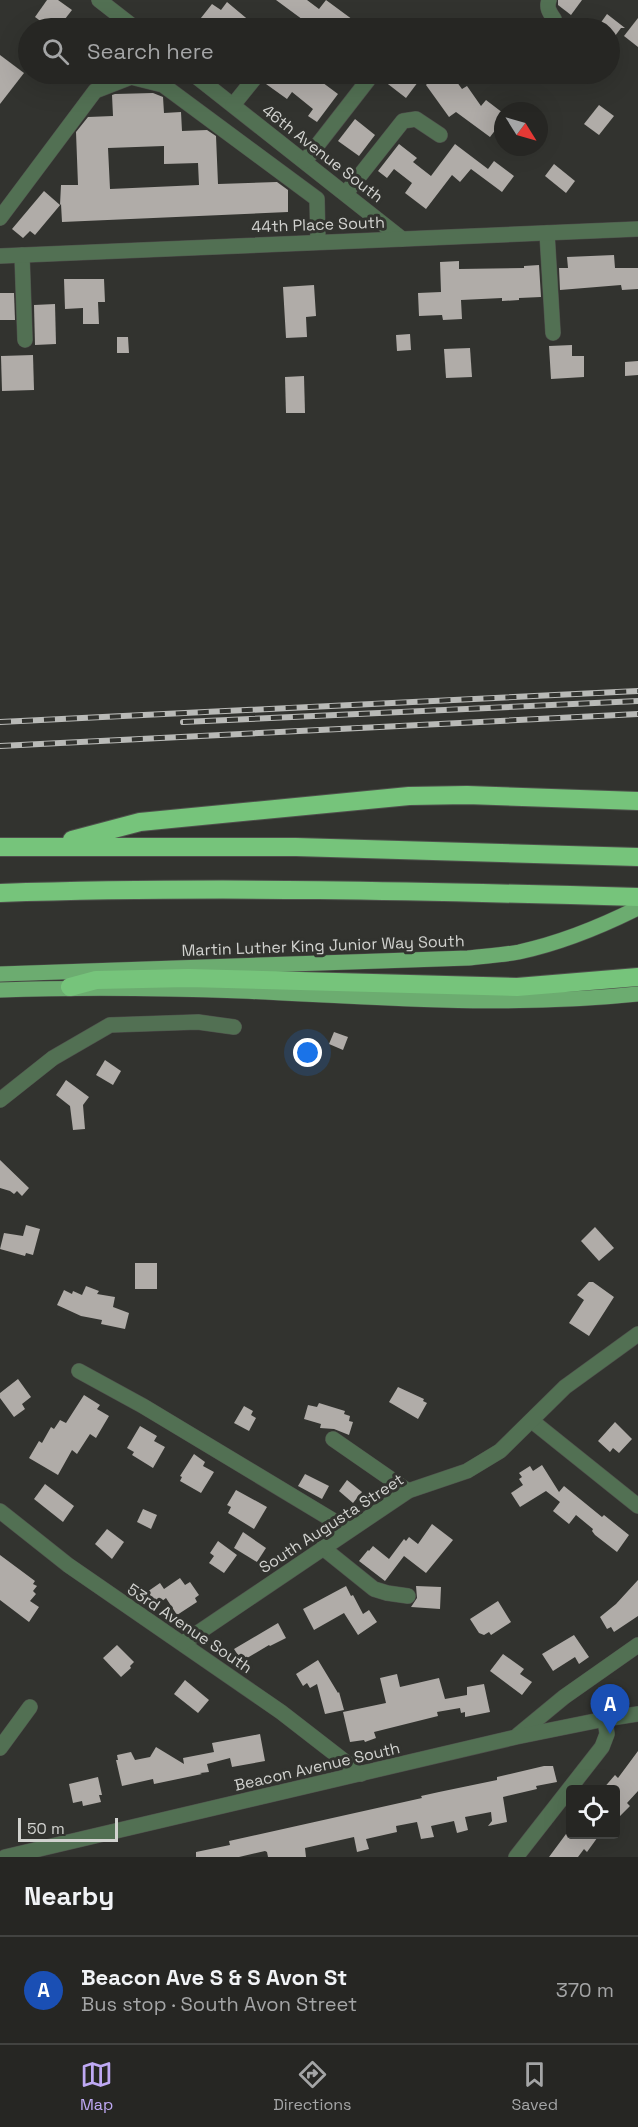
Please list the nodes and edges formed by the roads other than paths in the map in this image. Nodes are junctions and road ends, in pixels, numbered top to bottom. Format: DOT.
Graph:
graph roads {
  1 [pos="99,0"];
  2 [pos="549,0"];
  3 [pos="122,18"];
  4 [pos="553,18"];
  5 [pos="114,84"];
  6 [pos="160,84"];
  7 [pos="206,84"];
  8 [pos="250,84"];
  9 [pos="365,84"];
  10 [pos="233,105"];
  11 [pos="440,135"];
  12 [pos="305,161"];
  13 [pos="346,193"];
  14 [pos="0,218"];
  15 [pos="638,229"];
  16 [pos="547,233"];
  17 [pos="402,239"];
  18 [pos="318,242"];
  19 [pos="22,255"];
  20 [pos="0,256"];
  21 [pos="553,333"];
  22 [pos="25,340"];
  23 [pos="638,801"];
  24 [pos="47,847"];
  25 [pos="0,848"];
  26 [pos="638,857"];
  27 [pos="0,893"];
  28 [pos="638,897"];
  29 [pos="638,908"];
  30 [pos="0,974"];
  31 [pos="638,977"];
  32 [pos="70,987"];
  33 [pos="0,990"];
  34 [pos="638,994"];
  35 [pos="234,1027"];
  36 [pos="0,1100"];
  37 [pos="638,1334"];
  38 [pos="79,1371"];
  39 [pos="532,1421"];
  40 [pos="333,1439"];
  41 [pos="408,1491"];
  42 [pos="638,1506"];
  43 [pos="0,1511"];
  44 [pos="349,1530"];
  45 [pos="323,1548"];
  46 [pos="408,1596"];
  47 [pos="183,1643"];
  48 [pos="638,1644"];
  49 [pos="30,1707"];
  50 [pos="638,1714"];
  51 [pos="605,1719"];
  52 [pos="516,1737"];
  53 [pos="2,1742"];
  54 [pos="362,1774"];
  55 [pos="4,1857"];
  56 [pos="516,1857"];
  1 -- 3 [label="street"];
  2 -- 4 [label="street"];
  5 -- 14 [label="street"];
  6 -- 18 [label="street"];
  7 -- 10 [label="street, 46th Avenue South"];
  8 -- 10 [label="street"];
  9 -- 12 [label="street"];
  10 -- 12 [label="street, 46th Avenue South"];
  11 -- 13 [label="street"];
  12 -- 13 [label="street, 46th Avenue South"];
  13 -- 17 [label="street, 46th Avenue South"];
  15 -- 16 [label="street, 44th Place South"];
  16 -- 17 [label="street, 44th Place South"];
  16 -- 21 [label="street"];
  17 -- 18 [label="street, 44th Place South"];
  18 -- 19 [label="street, 44th Place South"];
  19 -- 20 [label="street, 44th Place South"];
  19 -- 22 [label="street"];
  23 -- 24 [label="highway"];
  24 -- 25 [label="highway"];
  24 -- 26 [label="highway"];
  27 -- 28 [label="highway"];
  29 -- 30 [label="main road, Martin Luther King Junior Way South"];
  31 -- 32 [label="highway"];
  32 -- 33 [label="main road"];
  32 -- 34 [label="main road"];
  35 -- 36 [label="street"];
  37 -- 39 [label="street, South Augusta Street"];
  38 -- 44 [label="street"];
  39 -- 41 [label="street, South Augusta Street"];
  39 -- 42 [label="street"];
  40 -- 41 [label="street"];
  41 -- 44 [label="street, South Augusta Street"];
  43 -- 47 [label="street, 53rd Avenue South"];
  44 -- 45 [label="street, South Augusta Street"];
  45 -- 46 [label="street"];
  45 -- 47 [label="street, South Augusta Street"];
  47 -- 54 [label="street, 53rd Avenue South"];
  48 -- 52 [label="street"];
  49 -- 53 [label="street"];
  50 -- 51 [label="street, Beacon Avenue South"];
  51 -- 52 [label="street, Beacon Avenue South"];
  51 -- 56 [label="street"];
  52 -- 54 [label="street, Beacon Avenue South"];
  54 -- 55 [label="street, Beacon Avenue South"];
}
